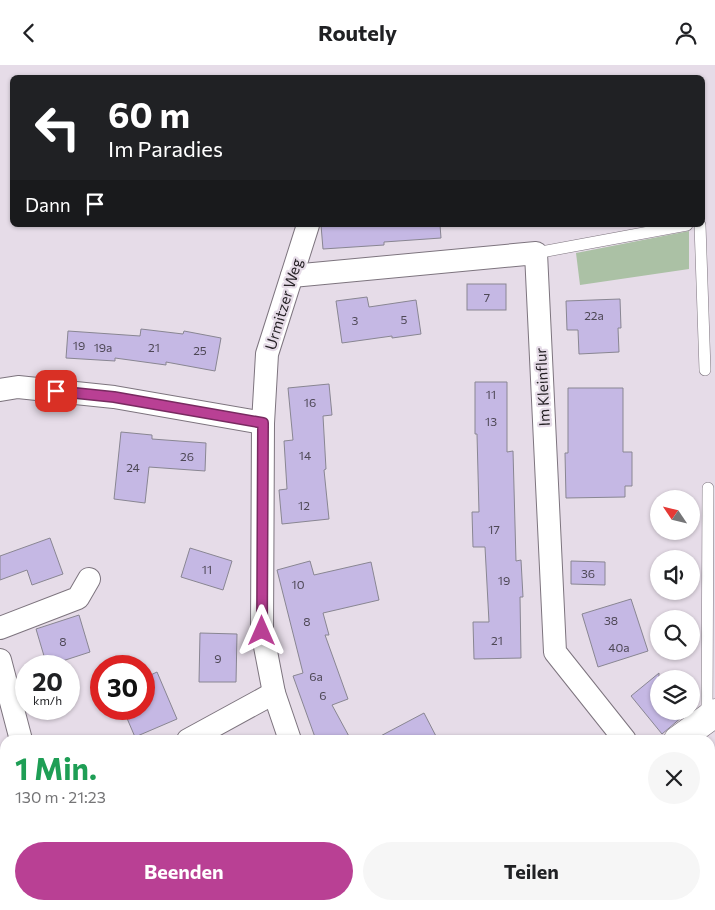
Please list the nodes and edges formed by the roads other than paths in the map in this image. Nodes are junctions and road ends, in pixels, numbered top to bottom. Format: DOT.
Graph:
graph roads {
  1 [pos="307,227"];
  2 [pos="676,227"];
  3 [pos="700,227"];
  4 [pos="536,253"];
  5 [pos="292,276"];
  6 [pos="705,371"];
  7 [pos="0,390"];
  8 [pos="263,423"];
  9 [pos="708,488"];
  10 [pos="89,579"];
  11 [pos="0,628"];
  12 [pos="0,660"];
  13 [pos="274,693"];
  14 [pos="711,716"];
  15 [pos="21,735"];
  16 [pos="197,735"];
  17 [pos="288,735"];
  18 [pos="621,735"];
  19 [pos="685,735"];
  1 -- 5 [label="street, Urmitzer Weg"];
  2 -- 4 [label="lane"];
  3 -- 6 [label="lane"];
  4 -- 5 [label="street"];
  4 -- 18 [label="street, Im Kleinflur"];
  5 -- 8 [label="street, Urmitzer Weg"];
  7 -- 8 [label="street"];
  8 -- 13 [label="street, Urmitzer Weg"];
  9 -- 14 [label="lane"];
  10 -- 11 [label="street"];
  12 -- 15 [label="street"];
  13 -- 16 [label="street"];
  13 -- 17 [label="street, Urmitzer Weg"];
  14 -- 19 [label="street"];
}
